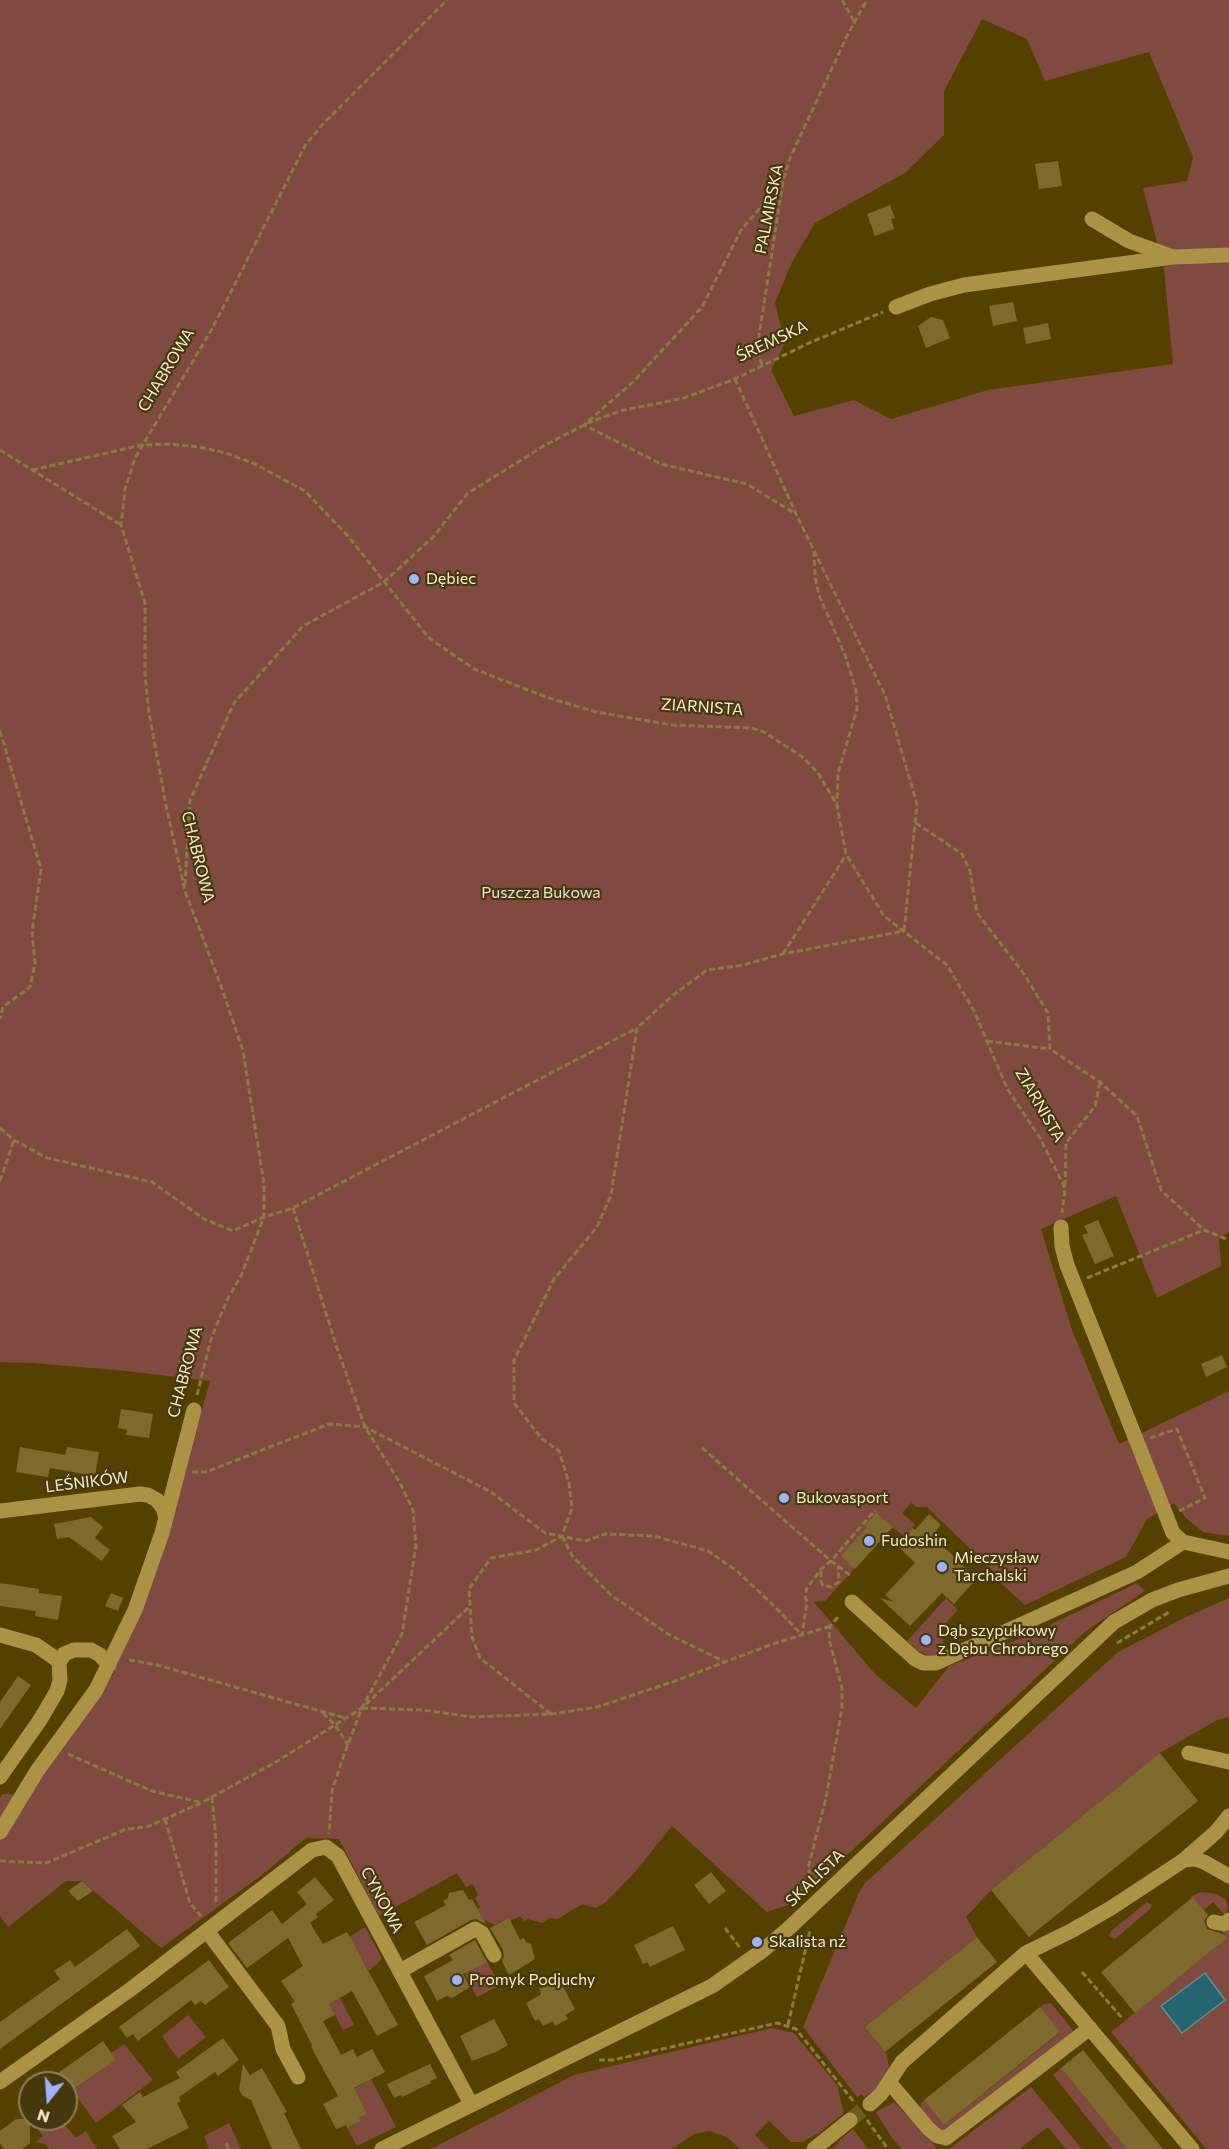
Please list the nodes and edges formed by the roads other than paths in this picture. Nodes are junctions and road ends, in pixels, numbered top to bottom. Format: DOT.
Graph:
graph roads {
  1 [pos="1092,219"];
  2 [pos="1229,255"];
  3 [pos="1173,257"];
  4 [pos="896,307"];
  5 [pos="1060,1227"];
  6 [pos="194,1410"];
  7 [pos="0,1511"];
  8 [pos="166,1518"];
  9 [pos="1183,1542"];
  10 [pos="1229,1552"];
  11 [pos="1229,1576"];
  12 [pos="852,1602"];
  13 [pos="0,1635"];
  14 [pos="59,1661"];
  15 [pos="111,1661"];
  16 [pos="1189,1753"];
  17 [pos="1229,1762"];
  18 [pos="0,1777"];
  19 [pos="1229,1816"];
  20 [pos="0,1832"];
  21 [pos="1184,1860"];
  22 [pos="1229,1876"];
  23 [pos="209,1925"];
  24 [pos="1026,1953"];
  25 [pos="494,1955"];
  26 [pos="400,1971"];
  27 [pos="1090,2028"];
  28 [pos="298,2077"];
  29 [pos="0,2082"];
  30 [pos="889,2082"];
  31 [pos="471,2104"];
  32 [pos="863,2104"];
  33 [pos="850,2120"];
  34 [pos="382,2149"];
  35 [pos="814,2149"];
  36 [pos="1192,2149"];
  1 -- 3 [label="street"];
  2 -- 3 [label="street"];
  3 -- 4 [label="street"];
  5 -- 9 [label="street"];
  6 -- 8 [label="street, CHABROWA"];
  7 -- 8 [label="street, LEŚNIKÓW"];
  8 -- 15 [label="street, CHABROWA"];
  9 -- 10 [label="street"];
  9 -- 12 [label="street"];
  11 -- 31 [label="street, SKALISTA"];
  13 -- 14 [label="street"];
  14 -- 15 [label="street"];
  14 -- 18 [label="street"];
  15 -- 20 [label="street, CHABROWA"];
  16 -- 17 [label="street"];
  19 -- 21 [label="street"];
  21 -- 22 [label="street"];
  21 -- 24 [label="street"];
  23 -- 26 [label="street, CYNOWA"];
  23 -- 28 [label="street"];
  23 -- 29 [label="street"];
  24 -- 27 [label="street"];
  24 -- 30 [label="street"];
  25 -- 26 [label="street"];
  26 -- 31 [label="street, CYNOWA"];
  27 -- 30 [label="street"];
  27 -- 36 [label="street"];
  30 -- 32 [label="street"];
  31 -- 34 [label="street, SKALISTA"];
  33 -- 35 [label="street"];
}
